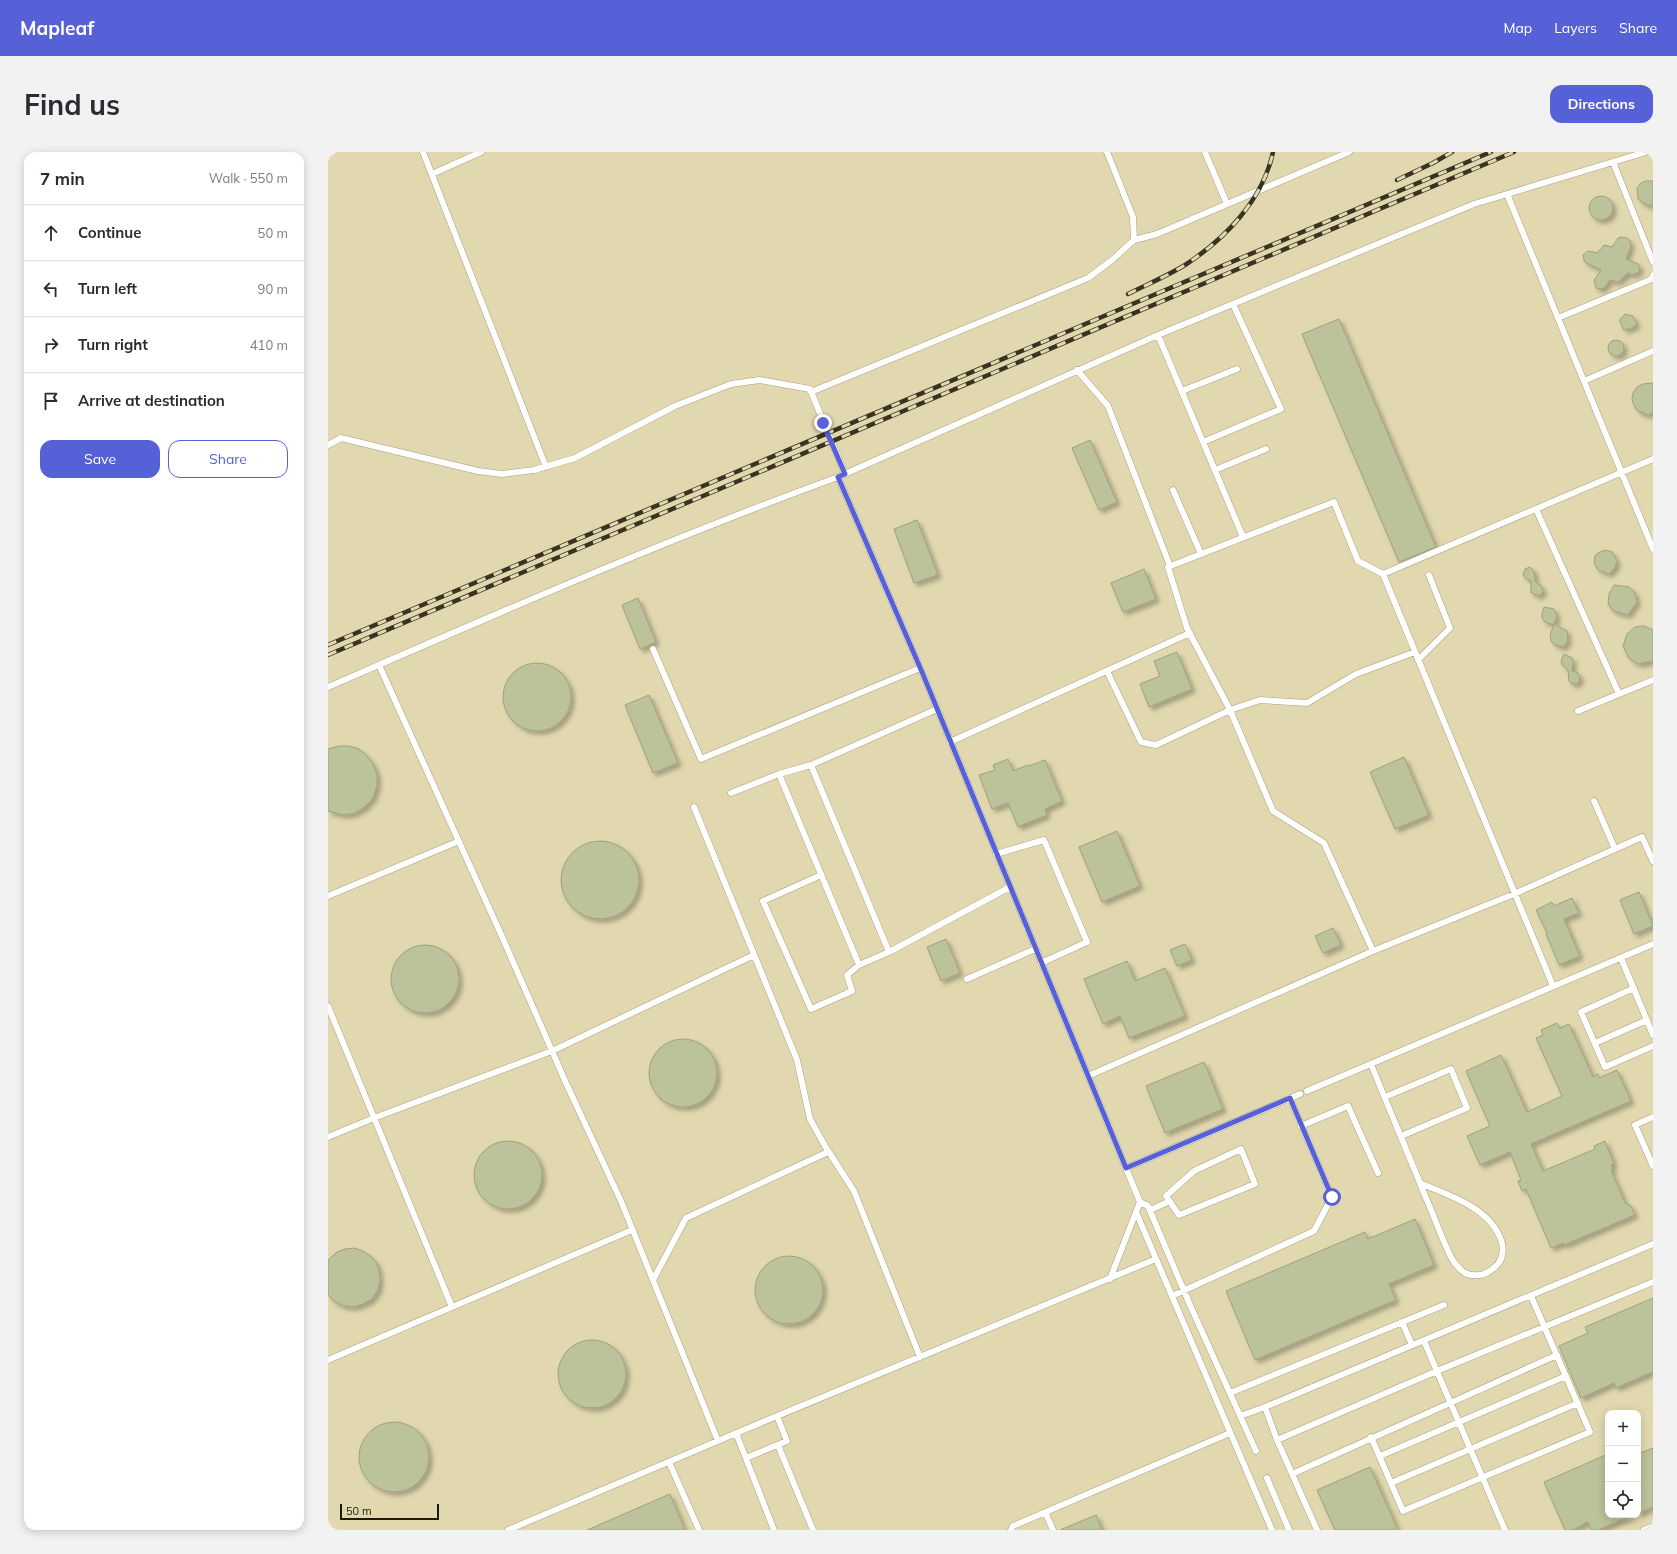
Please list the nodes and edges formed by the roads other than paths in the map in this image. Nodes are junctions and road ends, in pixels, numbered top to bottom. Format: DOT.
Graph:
graph roads {
  1 [pos="423,152"];
  2 [pos="481,152"];
  3 [pos="1107,152"];
  4 [pos="1205,152"];
  5 [pos="1349,152"];
  6 [pos="1646,152"];
  7 [pos="1613,162"];
  8 [pos="432,174"];
  9 [pos="1507,194"];
  10 [pos="1227,204"];
  11 [pos="1134,240"];
  12 [pos="1653,262"];
  13 [pos="1653,275"];
  14 [pos="1233,304"];
  15 [pos="1558,318"];
  16 [pos="1158,335"];
  17 [pos="1653,351"];
  18 [pos="1237,369"];
  19 [pos="1077,370"];
  20 [pos="1584,381"];
  21 [pos="1182,391"];
  22 [pos="811,392"];
  23 [pos="1203,442"];
  24 [pos="328,444"];
  25 [pos="1266,449"];
  26 [pos="1653,460"];
  27 [pos="546,467"];
  28 [pos="1215,470"];
  29 [pos="1621,473"];
  30 [pos="845,474"];
  31 [pos="838,477"];
  32 [pos="1173,490"];
  33 [pos="1536,509"];
  34 [pos="1243,537"];
  35 [pos="1653,549"];
  36 [pos="1201,554"];
  37 [pos="1170,566"];
  38 [pos="1384,574"];
  39 [pos="1429,575"];
  40 [pos="1190,633"];
  41 [pos="653,649"];
  42 [pos="1415,652"];
  43 [pos="1418,660"];
  44 [pos="379,665"];
  45 [pos="920,668"];
  46 [pos="1106,671"];
  47 [pos="1653,680"];
  48 [pos="328,687"];
  49 [pos="1619,694"];
  50 [pos="937,709"];
  51 [pos="1230,710"];
  52 [pos="1578,711"];
  53 [pos="950,742"];
  54 [pos="811,765"];
  55 [pos="779,774"];
  56 [pos="731,793"];
  57 [pos="1594,801"];
  58 [pos="694,808"];
  59 [pos="459,841"];
  60 [pos="1615,849"];
  61 [pos="996,854"];
  62 [pos="1653,861"];
  63 [pos="821,875"];
  64 [pos="1010,887"];
  65 [pos="1514,894"];
  66 [pos="328,896"];
  67 [pos="1653,944"];
  68 [pos="1035,949"];
  69 [pos="1373,951"];
  70 [pos="890,952"];
  71 [pos="754,955"];
  72 [pos="1621,958"];
  73 [pos="1041,963"];
  74 [pos="859,964"];
  75 [pos="967,979"];
  76 [pos="1553,986"];
  77 [pos="1634,988"];
  78 [pos="328,1006"];
  79 [pos="1647,1020"];
  80 [pos="1653,1035"];
  81 [pos="1595,1043"];
  82 [pos="1653,1046"];
  83 [pos="552,1051"];
  84 [pos="1370,1064"];
  85 [pos="1088,1076"];
  86 [pos="1307,1091"];
  87 [pos="1300,1094"];
  88 [pos="1384,1097"];
  89 [pos="1290,1098"];
  90 [pos="1653,1117"];
  91 [pos="374,1118"];
  92 [pos="1301,1126"];
  93 [pos="1401,1136"];
  94 [pos="328,1138"];
  95 [pos="828,1152"];
  96 [pos="1653,1166"];
  97 [pos="1126,1168"];
  98 [pos="1378,1173"];
  99 [pos="1420,1183"];
  100 [pos="1140,1202"];
  101 [pos="1170,1202"];
  102 [pos="1150,1210"];
  103 [pos="1136,1212"];
  104 [pos="632,1230"];
  105 [pos="1652,1245"];
  106 [pos="1653,1252"];
  107 [pos="1156,1259"];
  108 [pos="1110,1279"];
  109 [pos="653,1280"];
  110 [pos="1653,1282"];
  111 [pos="1184,1291"];
  112 [pos="1172,1296"];
  113 [pos="1531,1296"];
  114 [pos="1444,1305"];
  115 [pos="452,1307"];
  116 [pos="1402,1322"];
  117 [pos="1545,1327"];
  118 [pos="1424,1340"];
  119 [pos="1412,1345"];
  120 [pos="1557,1355"];
  121 [pos="920,1357"];
  122 [pos="328,1360"];
  123 [pos="1437,1371"];
  124 [pos="1566,1376"];
  125 [pos="1230,1393"];
  126 [pos="1450,1402"];
  127 [pos="1578,1403"];
  128 [pos="1265,1407"];
  129 [pos="777,1416"];
  130 [pos="1240,1416"];
  131 [pos="1459,1423"];
  132 [pos="736,1433"];
  133 [pos="1230,1433"];
  134 [pos="1371,1438"];
  135 [pos="1278,1440"];
  136 [pos="718,1441"];
  137 [pos="778,1445"];
  138 [pos="1471,1450"];
  139 [pos="1256,1451"];
  140 [pos="1380,1456"];
  141 [pos="746,1458"];
  142 [pos="669,1462"];
  143 [pos="1292,1474"];
  144 [pos="1482,1477"];
  145 [pos="1267,1478"];
  146 [pos="1391,1483"];
  147 [pos="1045,1512"];
  148 [pos="1653,1526"];
  149 [pos="508,1530"];
  150 [pos="699,1530"];
  151 [pos="774,1530"];
  152 [pos="813,1530"];
  153 [pos="1011,1530"];
  154 [pos="1053,1530"];
  155 [pos="1272,1530"];
  156 [pos="1289,1530"];
  157 [pos="1317,1530"];
  158 [pos="1506,1530"];
  159 [pos="1644,1530"];
  1 -- 8 [label="lane"];
  2 -- 8 [label="lane"];
  3 -- 11 [label="lane"];
  4 -- 10 [label="lane"];
  5 -- 10 [label="lane"];
  6 -- 7 [label="lane"];
  7 -- 9 [label="lane"];
  7 -- 12 [label="lane"];
  8 -- 27 [label="lane"];
  9 -- 14 [label="lane"];
  9 -- 15 [label="lane"];
  10 -- 11 [label="lane"];
  11 -- 22 [label="lane"];
  13 -- 15 [label="lane"];
  14 -- 16 [label="lane"];
  14 -- 23 [label="lane"];
  15 -- 20 [label="lane"];
  16 -- 19 [label="lane"];
  16 -- 21 [label="lane"];
  17 -- 20 [label="lane"];
  18 -- 21 [label="lane"];
  19 -- 30 [label="lane"];
  19 -- 37 [label="lane"];
  20 -- 29 [label="lane"];
  21 -- 23 [label="lane"];
  22 -- 27 [label="lane"];
  22 -- 30 [label="lane"];
  23 -- 28 [label="lane"];
  24 -- 27 [label="lane"];
  25 -- 28 [label="lane"];
  26 -- 29 [label="lane"];
  28 -- 34 [label="lane"];
  29 -- 33 [label="lane"];
  29 -- 35 [label="lane"];
  30 -- 31 [label="lane"];
  31 -- 44 [label="lane"];
  31 -- 45 [label="lane"];
  32 -- 36 [label="lane"];
  33 -- 38 [label="lane"];
  33 -- 49 [label="lane"];
  34 -- 36 [label="lane"];
  34 -- 38 [label="lane"];
  36 -- 37 [label="lane"];
  37 -- 40 [label="lane"];
  38 -- 42 [label="lane"];
  39 -- 43 [label="lane"];
  40 -- 46 [label="lane"];
  40 -- 51 [label="lane"];
  41 -- 45 [label="lane"];
  42 -- 43 [label="lane"];
  42 -- 51 [label="lane"];
  43 -- 65 [label="lane"];
  44 -- 48 [label="lane"];
  44 -- 59 [label="lane"];
  45 -- 50 [label="lane"];
  46 -- 51 [label="lane"];
  46 -- 53 [label="lane"];
  47 -- 49 [label="lane"];
  49 -- 52 [label="lane"];
  50 -- 53 [label="lane"];
  50 -- 54 [label="lane"];
  51 -- 69 [label="lane"];
  53 -- 61 [label="lane"];
  54 -- 55 [label="lane"];
  54 -- 70 [label="lane"];
  55 -- 56 [label="lane"];
  55 -- 63 [label="lane"];
  57 -- 60 [label="lane"];
  58 -- 71 [label="lane"];
  59 -- 66 [label="lane"];
  59 -- 83 [label="lane"];
  60 -- 62 [label="lane"];
  60 -- 65 [label="lane"];
  61 -- 64 [label="lane"];
  61 -- 73 [label="lane"];
  63 -- 74 [label="lane"];
  63 -- 74 [label="lane"];
  64 -- 68 [label="lane"];
  64 -- 70 [label="lane"];
  65 -- 69 [label="lane"];
  65 -- 76 [label="lane"];
  67 -- 72 [label="lane"];
  68 -- 73 [label="lane"];
  68 -- 75 [label="lane"];
  69 -- 85 [label="lane"];
  70 -- 74 [label="lane"];
  71 -- 83 [label="lane"];
  71 -- 95 [label="lane"];
  72 -- 76 [label="lane"];
  72 -- 77 [label="lane"];
  73 -- 85 [label="lane"];
  76 -- 84 [label="lane"];
  77 -- 79 [label="lane"];
  77 -- 81 [label="lane"];
  78 -- 91 [label="lane"];
  79 -- 80 [label="lane"];
  79 -- 81 [label="lane"];
  81 -- 82 [label="lane"];
  83 -- 91 [label="lane"];
  83 -- 104 [label="lane"];
  84 -- 86 [label="lane"];
  84 -- 88 [label="lane"];
  85 -- 97 [label="lane"];
  87 -- 89 [label="lane"];
  88 -- 93 [label="lane"];
  88 -- 93 [label="lane"];
  89 -- 92 [label="lane"];
  89 -- 97 [label="lane"];
  90 -- 96 [label="lane"];
  91 -- 94 [label="lane"];
  91 -- 115 [label="lane"];
  92 -- 98 [label="lane"];
  92 -- 111 [label="lane"];
  93 -- 99 [label="lane"];
  95 -- 109 [label="lane"];
  95 -- 121 [label="lane"];
  97 -- 100 [label="lane"];
  99 -- 99 [label="lane"];
  100 -- 102 [label="lane"];
  100 -- 103 [label="lane"];
  101 -- 101 [label="lane"];
  101 -- 102 [label="lane"];
  102 -- 111 [label="lane"];
  103 -- 107 [label="lane"];
  103 -- 108 [label="lane"];
  104 -- 109 [label="lane"];
  104 -- 115 [label="lane"];
  105 -- 106 [label="lane"];
  105 -- 113 [label="lane"];
  107 -- 108 [label="lane"];
  107 -- 112 [label="lane"];
  108 -- 121 [label="lane"];
  109 -- 136 [label="lane"];
  110 -- 117 [label="lane"];
  111 -- 112 [label="lane"];
  111 -- 125 [label="lane"];
  112 -- 133 [label="lane"];
  113 -- 117 [label="lane"];
  113 -- 118 [label="lane"];
  114 -- 116 [label="lane"];
  115 -- 122 [label="lane"];
  116 -- 119 [label="lane"];
  116 -- 125 [label="lane"];
  117 -- 120 [label="lane"];
  117 -- 123 [label="lane"];
  118 -- 119 [label="lane"];
  118 -- 123 [label="lane"];
  119 -- 128 [label="lane"];
  120 -- 124 [label="lane"];
  120 -- 126 [label="lane"];
  121 -- 129 [label="lane"];
  123 -- 126 [label="lane"];
  123 -- 135 [label="lane"];
  124 -- 127 [label="lane"];
  124 -- 131 [label="lane"];
  125 -- 130 [label="lane"];
  126 -- 131 [label="lane"];
  126 -- 134 [label="lane"];
  127 -- 138 [label="lane"];
  127 -- 144 [label="lane"];
  128 -- 130 [label="lane"];
  128 -- 135 [label="lane"];
  129 -- 132 [label="lane"];
  129 -- 137 [label="lane"];
  130 -- 139 [label="lane"];
  131 -- 138 [label="lane"];
  131 -- 140 [label="lane"];
  132 -- 136 [label="lane"];
  132 -- 141 [label="lane"];
  133 -- 147 [label="lane"];
  133 -- 155 [label="lane"];
  134 -- 140 [label="lane"];
  134 -- 143 [label="lane"];
  135 -- 143 [label="lane"];
  136 -- 142 [label="lane"];
  137 -- 141 [label="lane"];
  137 -- 152 [label="lane"];
  138 -- 144 [label="lane"];
  138 -- 146 [label="lane"];
  140 -- 146 [label="lane"];
  141 -- 151 [label="lane"];
  142 -- 149 [label="lane"];
  142 -- 150 [label="lane"];
  143 -- 157 [label="lane"];
  144 -- 146 [label="lane"];
  144 -- 158 [label="lane"];
  145 -- 156 [label="lane"];
  147 -- 153 [label="lane"];
  147 -- 154 [label="lane"];
  148 -- 159 [label="lane"];
}
